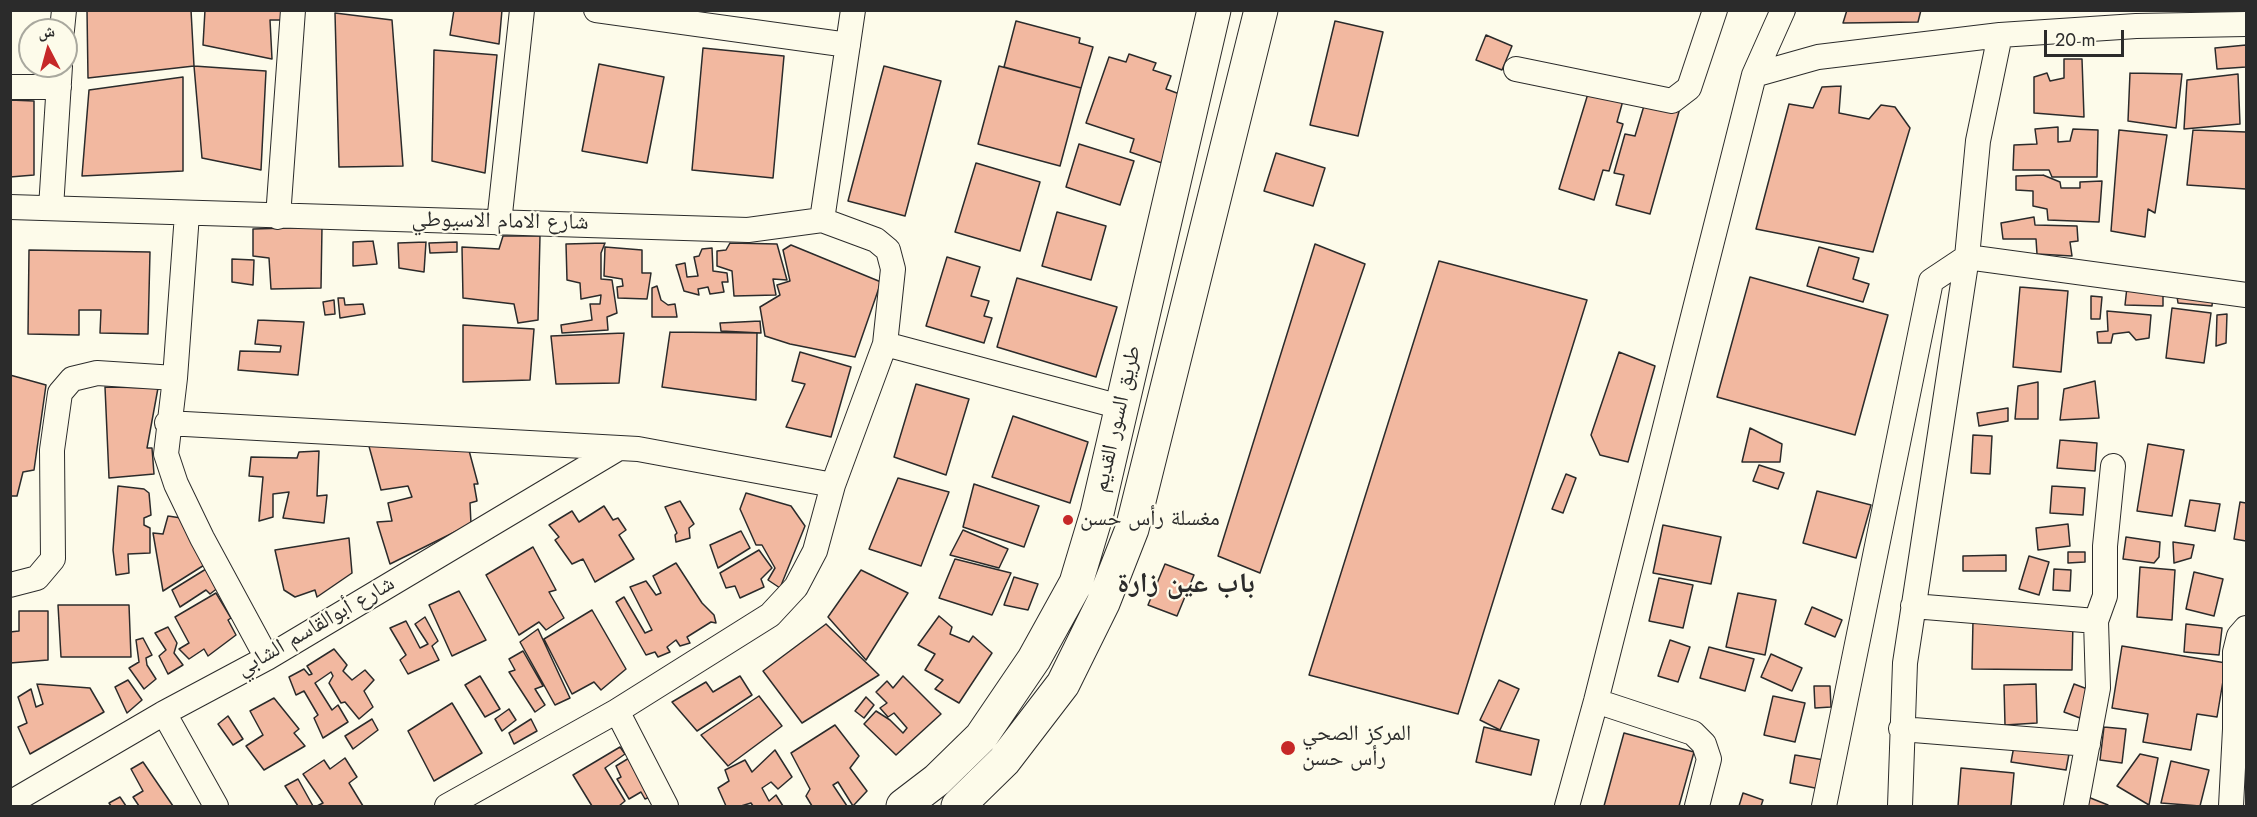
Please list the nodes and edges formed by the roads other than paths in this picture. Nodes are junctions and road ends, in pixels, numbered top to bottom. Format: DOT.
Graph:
graph roads {
  1 [pos="293,10"];
  2 [pos="522,10"];
  3 [pos="596,10"];
  4 [pos="854,10"];
  5 [pos="1214,10"];
  6 [pos="1261,10"];
  7 [pos="1715,10"];
  8 [pos="1783,10"];
  9 [pos="2137,18"];
  10 [pos="734,20"];
  11 [pos="2247,24"];
  12 [pos="2000,35"];
  13 [pos="848,45"];
  14 [pos="1516,69"];
  15 [pos="1754,75"];
  16 [pos="50,78"];
  17 [pos="59,78"];
  18 [pos="10,87"];
  19 [pos="10,207"];
  20 [pos="51,208"];
  21 [pos="187,214"];
  22 [pos="278,217"];
  23 [pos="822,220"];
  24 [pos="499,223"];
  25 [pos="1967,257"];
  26 [pos="2247,295"];
  27 [pos="885,344"];
  28 [pos="175,378"];
  29 [pos="1121,407"];
  30 [pos="168,423"];
  31 [pos="619,448"];
  32 [pos="2113,466"];
  33 [pos="833,485"];
  34 [pos="10,585"];
  35 [pos="1912,606"];
  36 [pos="2096,621"];
  37 [pos="2247,628"];
  38 [pos="267,658"];
  39 [pos="1596,700"];
  40 [pos="617,711"];
  41 [pos="164,713"];
  42 [pos="1901,729"];
  43 [pos="2241,730"];
  44 [pos="981,737"];
  45 [pos="2088,744"];
  46 [pos="1004,761"];
  47 [pos="10,803"];
  48 [pos="970,804"];
  49 [pos="216,807"];
  50 [pos="447,807"];
  51 [pos="666,807"];
  52 [pos="903,807"];
  53 [pos="1567,807"];
  54 [pos="1697,807"];
  55 [pos="1824,807"];
  56 [pos="1900,807"];
  57 [pos="2076,807"];
  58 [pos="2231,807"];
  1 -- 22 [label="street"];
  2 -- 24 [label="street"];
  3 -- 10 [label="street"];
  4 -- 13 [label="street"];
  5 -- 29 [label="main road, طريق السور القديم"];
  6 -- 46 [label="main road, طريق السور القديم"];
  7 -- 14 [label="street"];
  8 -- 15 [label="street"];
  9 -- 11 [label="street"];
  9 -- 12 [label="street"];
  10 -- 13 [label="street"];
  12 -- 15 [label="street"];
  12 -- 25 [label="street"];
  13 -- 23 [label="street"];
  15 -- 39 [label="street"];
  16 -- 18 [label="street"];
  17 -- 20 [label="street"];
  19 -- 20 [label="street, شارع الامام الاسيوطي"];
  20 -- 21 [label="street, شارع الامام الاسيوطي"];
  21 -- 22 [label="street, شارع الامام الاسيوطي"];
  21 -- 28 [label="street"];
  22 -- 24 [label="street, شارع الامام الاسيوطي"];
  23 -- 24 [label="street, شارع الامام الاسيوطي"];
  23 -- 27 [label="street, شارع الامام الاسيوطي"];
  25 -- 26 [label="street"];
  25 -- 35 [label="street"];
  25 -- 55 [label="street"];
  27 -- 29 [label="street"];
  27 -- 33 [label="street"];
  28 -- 30 [label="street"];
  28 -- 34 [label="street"];
  29 -- 44 [label="main road, طريق السور القديم"];
  30 -- 31 [label="street"];
  30 -- 38 [label="street"];
  31 -- 33 [label="street"];
  31 -- 38 [label="street, شارع أبوالقاسم الشابي"];
  32 -- 36 [label="street"];
  33 -- 40 [label="street"];
  35 -- 36 [label="street"];
  35 -- 42 [label="street"];
  36 -- 45 [label="street"];
  37 -- 43 [label="street"];
  38 -- 41 [label="street, شارع أبوالقاسم الشابي"];
  39 -- 53 [label="street"];
  39 -- 54 [label="street"];
  40 -- 50 [label="street"];
  40 -- 51 [label="street"];
  41 -- 47 [label="street, شارع أبوالقاسم الشابي"];
  41 -- 49 [label="street"];
  42 -- 45 [label="street"];
  42 -- 56 [label="street"];
  43 -- 58 [label="street"];
  44 -- 46 [label="main road"];
  44 -- 52 [label="main road, طريق السور القديم"];
  45 -- 57 [label="street"];
  46 -- 48 [label="main road, طريق السور القديم"];
}
